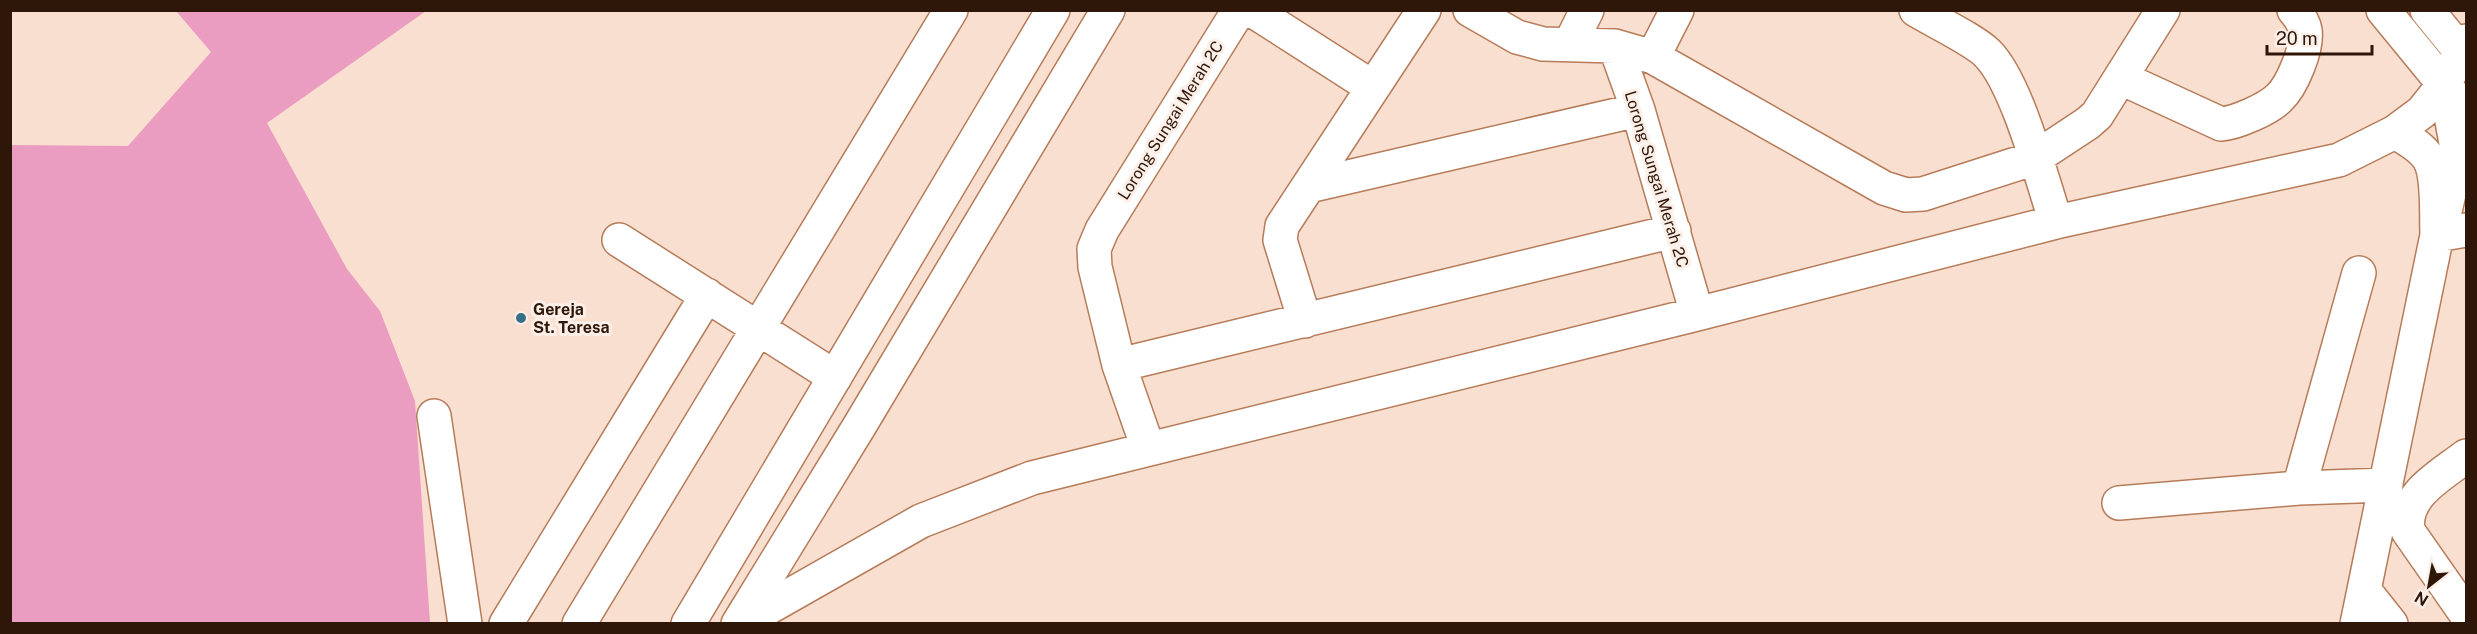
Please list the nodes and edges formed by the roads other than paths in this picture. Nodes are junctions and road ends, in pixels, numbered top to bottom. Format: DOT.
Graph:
graph roads {
  1 [pos="951,10"];
  2 [pos="1108,10"];
  3 [pos="1239,10"];
  4 [pos="1252,10"];
  5 [pos="1424,10"];
  6 [pos="1470,10"];
  7 [pos="1587,10"];
  8 [pos="1677,10"];
  9 [pos="1916,10"];
  10 [pos="2163,10"];
  11 [pos="2294,10"];
  12 [pos="2383,10"];
  13 [pos="2427,10"];
  14 [pos="1052,11"];
  15 [pos="1570,44"];
  16 [pos="1615,46"];
  17 [pos="2465,50"];
  18 [pos="1653,57"];
  19 [pos="2121,78"];
  20 [pos="2445,83"];
  21 [pos="1372,87"];
  22 [pos="1638,110"];
  23 [pos="2466,113"];
  24 [pos="2395,132"];
  25 [pos="2035,158"];
  26 [pos="1309,186"];
  27 [pos="2056,222"];
  28 [pos="1674,231"];
  29 [pos="2452,233"];
  30 [pos="619,240"];
  31 [pos="2359,273"];
  32 [pos="707,295"];
  33 [pos="1697,314"];
  34 [pos="1305,321"];
  35 [pos="758,328"];
  36 [pos="1119,365"];
  37 [pos="835,377"];
  38 [pos="434,416"];
  39 [pos="1148,448"];
  40 [pos="2466,456"];
  41 [pos="2386,486"];
  42 [pos="2300,488"];
  43 [pos="2120,502"];
  44 [pos="2364,590"];
  45 [pos="2466,614"];
  46 [pos="465,624"];
  47 [pos="506,624"];
  48 [pos="579,624"];
  49 [pos="688,624"];
  50 [pos="738,624"];
  51 [pos="753,624"];
  52 [pos="2357,624"];
  53 [pos="2391,624"];
  1 -- 35 [label="street"];
  2 -- 50 [label="street"];
  3 -- 36 [label="street, Lorong Sungai Merah 2C"];
  4 -- 21 [label="street"];
  5 -- 21 [label="street"];
  6 -- 15 [label="street"];
  7 -- 15 [label="street"];
  8 -- 18 [label="street"];
  9 -- 25 [label="street"];
  10 -- 19 [label="street"];
  11 -- 19 [label="street"];
  12 -- 20 [label="street"];
  13 -- 17 [label="street"];
  14 -- 37 [label="street"];
  15 -- 16 [label="street"];
  16 -- 18 [label="street"];
  16 -- 22 [label="street, Lorong Sungai Merah 2C"];
  17 -- 20 [label="street"];
  18 -- 25 [label="street"];
  19 -- 25 [label="street"];
  20 -- 23 [label="street"];
  20 -- 24 [label="street"];
  20 -- 29 [label="street"];
  21 -- 26 [label="street"];
  22 -- 26 [label="street"];
  22 -- 28 [label="street, Lorong Sungai Merah 2C"];
  24 -- 27 [label="street"];
  24 -- 29 [label="street"];
  25 -- 27 [label="street"];
  26 -- 34 [label="street"];
  27 -- 33 [label="street"];
  28 -- 33 [label="street, Lorong Sungai Merah 2C"];
  28 -- 34 [label="street"];
  29 -- 41 [label="street"];
  30 -- 32 [label="street"];
  31 -- 42 [label="street"];
  32 -- 35 [label="street"];
  32 -- 47 [label="street"];
  33 -- 39 [label="street"];
  34 -- 36 [label="street"];
  35 -- 37 [label="street"];
  35 -- 48 [label="street"];
  36 -- 39 [label="street"];
  37 -- 49 [label="street"];
  38 -- 46 [label="street"];
  39 -- 51 [label="street"];
  40 -- 45 [label="street"];
  41 -- 42 [label="street"];
  41 -- 44 [label="street"];
  42 -- 43 [label="street"];
  44 -- 52 [label="street"];
  44 -- 53 [label="street"];
}
